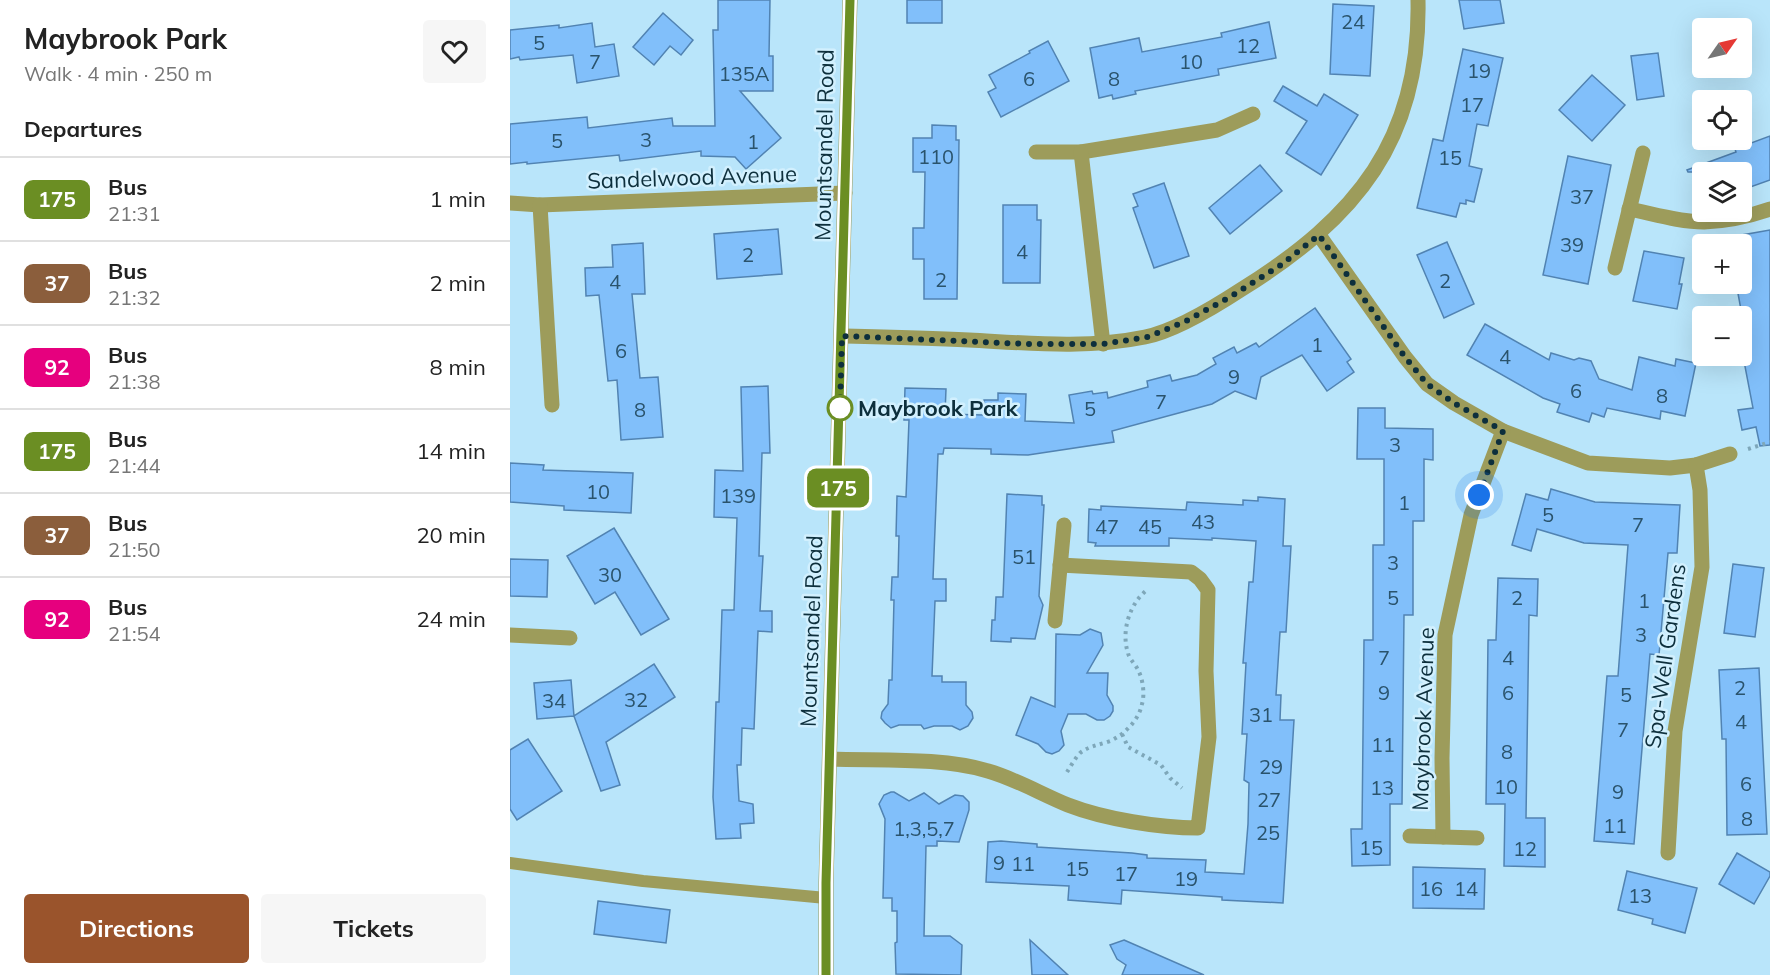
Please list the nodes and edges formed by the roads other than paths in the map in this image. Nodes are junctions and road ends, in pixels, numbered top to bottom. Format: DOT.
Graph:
graph roads {
  1 [pos="850,0"];
  2 [pos="1418,0"];
  3 [pos="1253,114"];
  4 [pos="1036,152"];
  5 [pos="1081,152"];
  6 [pos="1643,153"];
  7 [pos="845,194"];
  8 [pos="510,203"];
  9 [pos="540,205"];
  10 [pos="1629,209"];
  11 [pos="1770,209"];
  12 [pos="1319,235"];
  13 [pos="1615,268"];
  14 [pos="842,336"];
  15 [pos="1103,344"];
  16 [pos="552,405"];
  17 [pos="1503,431"];
  18 [pos="1730,454"];
  19 [pos="1696,465"];
  20 [pos="1064,525"];
  21 [pos="1060,566"];
  22 [pos="1055,621"];
  23 [pos="510,635"];
  24 [pos="570,638"];
  25 [pos="830,759"];
  26 [pos="1410,836"];
  27 [pos="1443,837"];
  28 [pos="1477,837"];
  29 [pos="1668,853"];
  30 [pos="510,863"];
  31 [pos="826,898"];
  32 [pos="826,975"];
  1 -- 7 [label="street, Mountsandel Road"];
  2 -- 12 [label="street"];
  3 -- 5 [label="street"];
  4 -- 5 [label="street"];
  5 -- 15 [label="street"];
  6 -- 10 [label="street"];
  7 -- 9 [label="street, Sandelwood Avenue"];
  7 -- 14 [label="street, Mountsandel Road"];
  8 -- 9 [label="street, Sandelwood Avenue"];
  9 -- 16 [label="street"];
  10 -- 11 [label="street"];
  10 -- 13 [label="street"];
  12 -- 15 [label="street"];
  12 -- 17 [label="street"];
  14 -- 15 [label="street"];
  14 -- 25 [label="street, Mountsandel Road"];
  17 -- 19 [label="street"];
  17 -- 27 [label="street, Maybrook Avenue"];
  18 -- 19 [label="street"];
  19 -- 29 [label="street, Spa-Well Gardens"];
  20 -- 21 [label="street"];
  21 -- 22 [label="street"];
  21 -- 25 [label="street"];
  23 -- 24 [label="street"];
  25 -- 31 [label="street, Mountsandel Road"];
  26 -- 27 [label="street, Maybrook Avenue"];
  27 -- 28 [label="street, Maybrook Avenue"];
  30 -- 31 [label="lane"];
  31 -- 32 [label="street, Mountsandel Road"];
}
